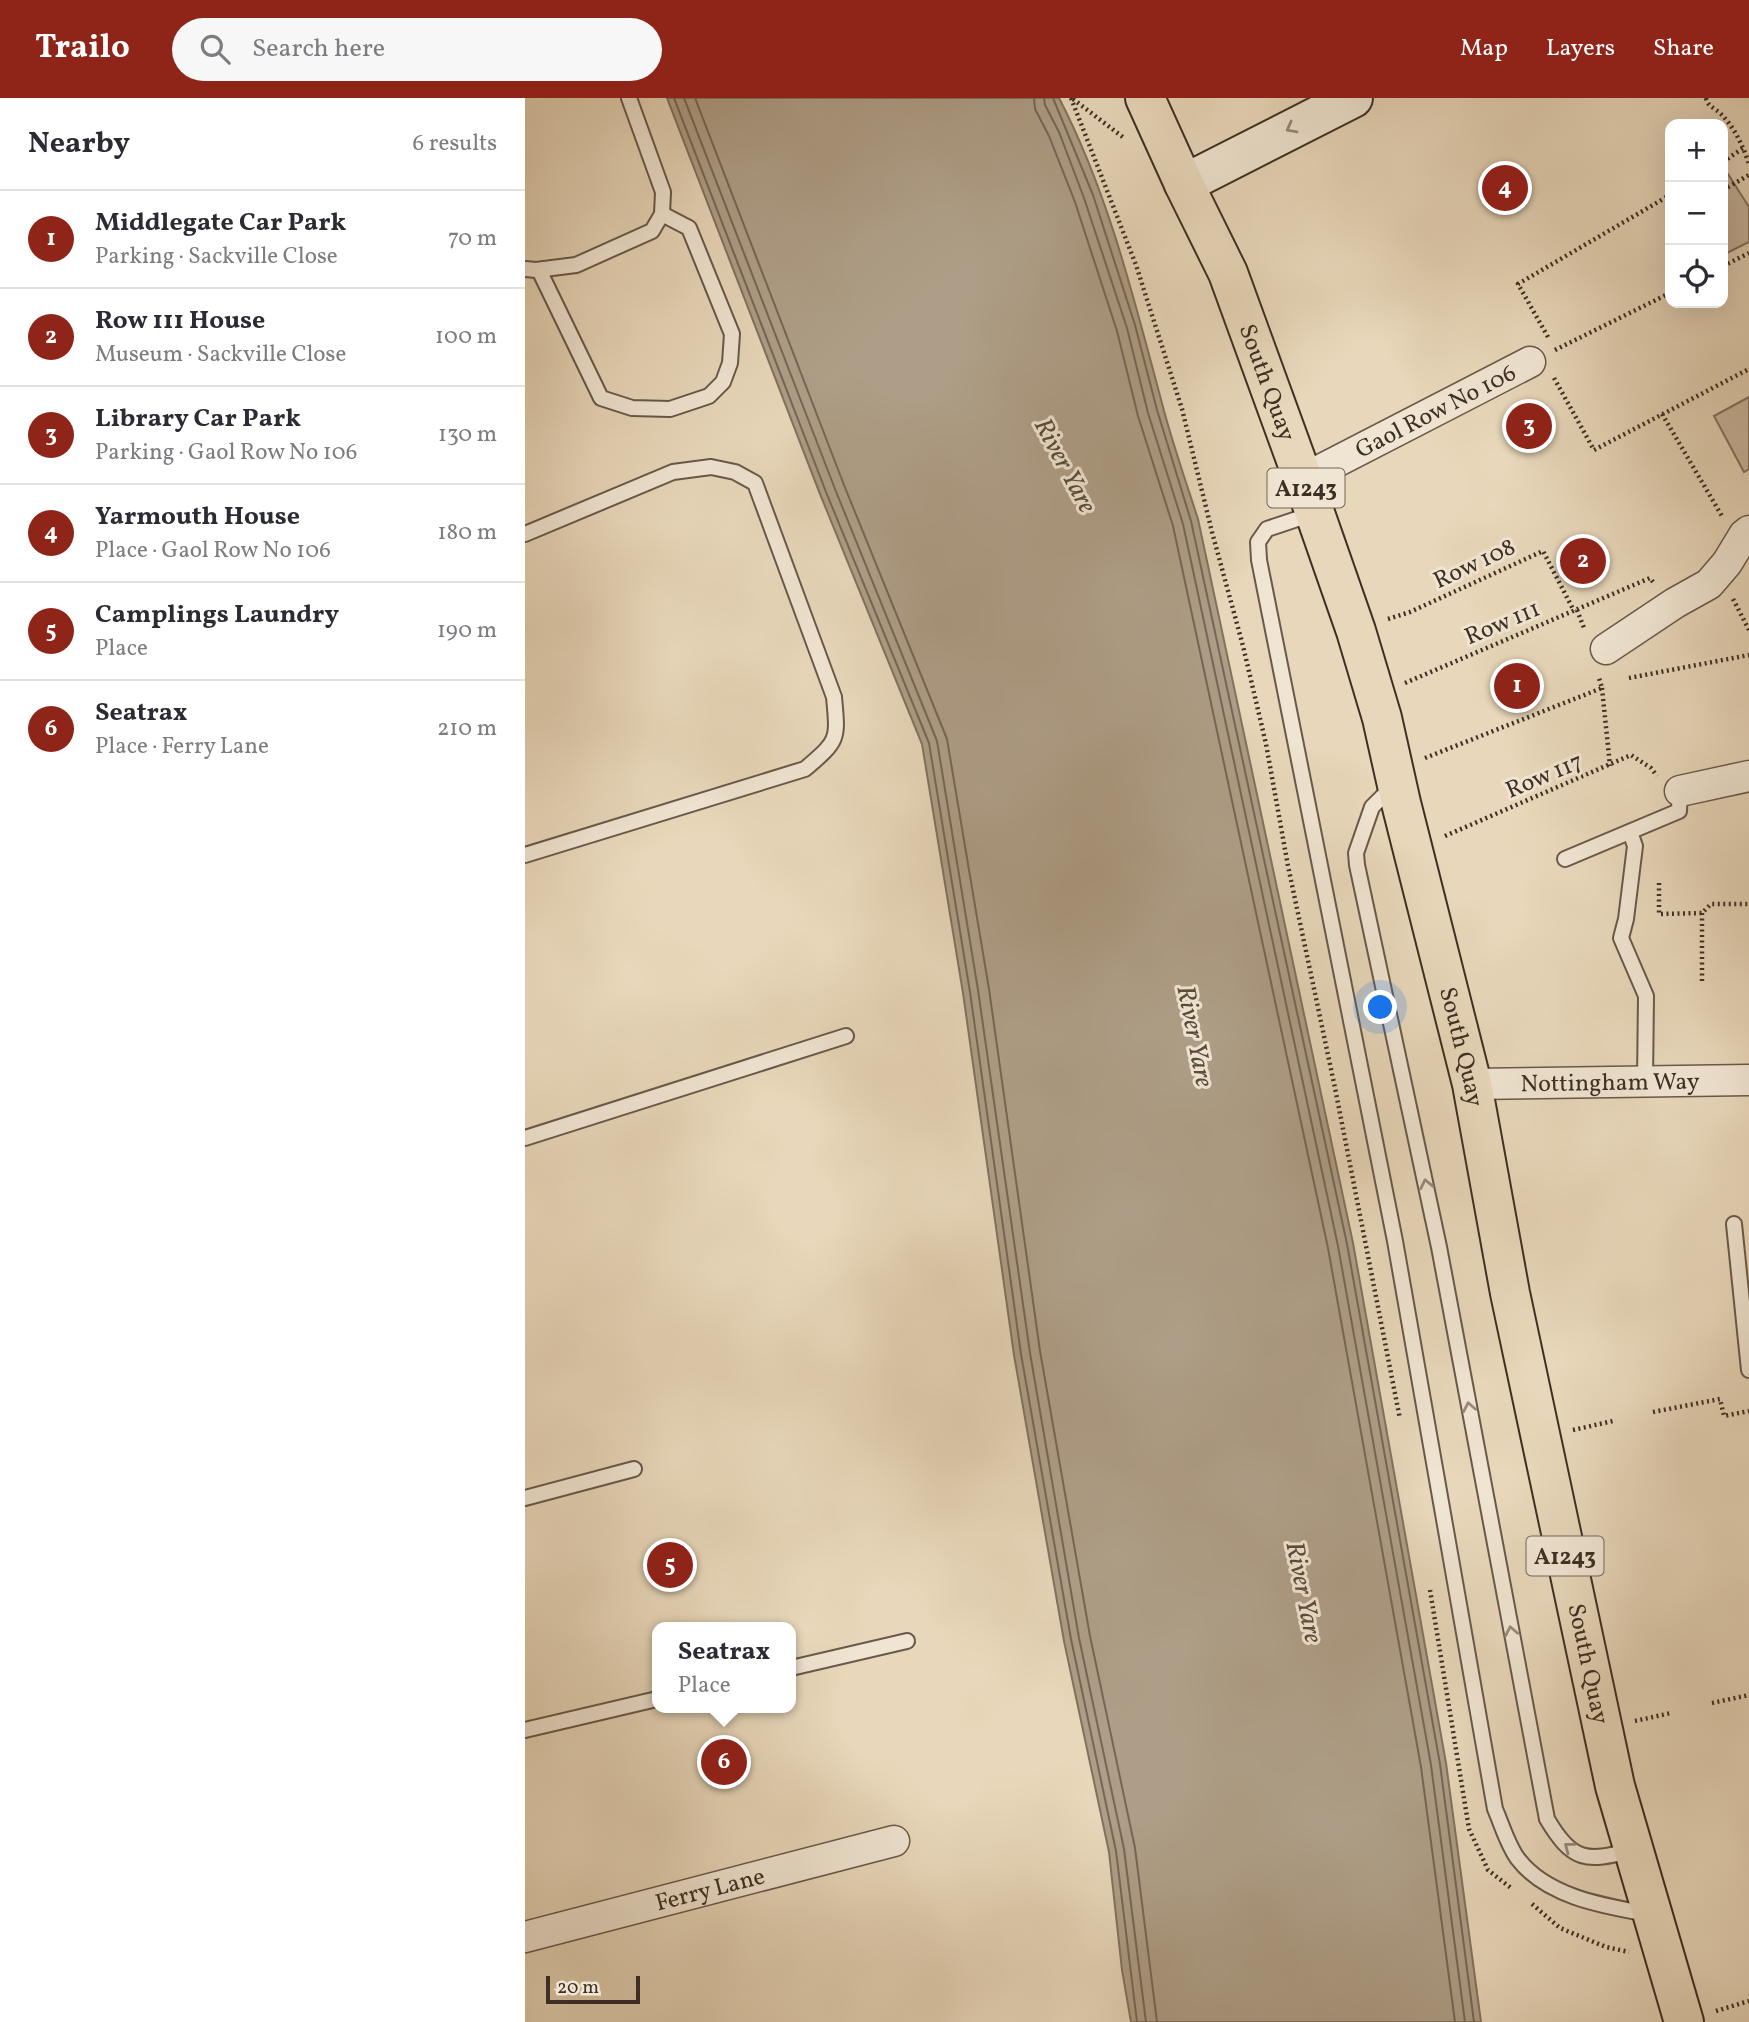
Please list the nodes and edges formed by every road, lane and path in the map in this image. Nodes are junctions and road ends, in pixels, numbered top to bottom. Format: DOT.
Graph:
graph roads {
  1 [pos="629,98"];
  2 [pos="1071,98"];
  3 [pos="1145,98"];
  4 [pos="1353,98"];
  5 [pos="1706,98"];
  6 [pos="1743,148"];
  7 [pos="1728,158"];
  8 [pos="1749,165"];
  9 [pos="1749,175"];
  10 [pos="1184,184"];
  11 [pos="1728,187"];
  12 [pos="1665,198"];
  13 [pos="662,214"];
  14 [pos="1749,253"];
  15 [pos="1728,264"];
  16 [pos="532,270"];
  17 [pos="1665,295"];
  18 [pos="1542,356"];
  19 [pos="1749,369"];
  20 [pos="1662,414"];
  21 [pos="1309,496"];
  22 [pos="525,534"];
  23 [pos="1744,537"];
  24 [pos="1675,603"];
  25 [pos="1574,611"];
  26 [pos="1356,631"];
  27 [pos="1606,649"];
  28 [pos="1749,655"];
  29 [pos="1629,678"];
  30 [pos="1602,688"];
  31 [pos="1375,696"];
  32 [pos="1610,765"];
  33 [pos="1396,776"];
  34 [pos="1749,776"];
  35 [pos="1680,790"];
  36 [pos="1310,817"];
  37 [pos="1279,822"];
  38 [pos="1630,832"];
  39 [pos="1413,850"];
  40 [pos="525,855"];
  41 [pos="1565,859"];
  42 [pos="1659,883"];
  43 [pos="1749,904"];
  44 [pos="1702,913"];
  45 [pos="1702,982"];
  46 [pos="846,1036"];
  47 [pos="1749,1080"];
  48 [pos="1645,1082"];
  49 [pos="1472,1084"];
  50 [pos="1335,1088"];
  51 [pos="525,1138"];
  52 [pos="1734,1224"];
  53 [pos="1749,1370"];
  54 [pos="1749,1411"];
  55 [pos="1653,1412"];
  56 [pos="634,1469"];
  57 [pos="525,1498"];
  58 [pos="908,1641"];
  59 [pos="796,1667"];
  60 [pos="1749,1695"];
  61 [pos="652,1700"];
  62 [pos="1712,1703"];
  63 [pos="525,1730"];
  64 [pos="894,1841"];
  65 [pos="1633,1849"];
  66 [pos="1653,1915"];
  67 [pos="525,1937"];
  68 [pos="1684,2022"];
  1 -- 13 [label="lane"];
  2 -- 37 [label="path"];
  3 -- 10 [label="main road, South Quay / A1243"];
  4 -- 10 [label="main road, one-way"];
  5 -- 6 [label="path"];
  6 -- 7 [label="path"];
  6 -- 8 [label="path"];
  9 -- 11 [label="path"];
  10 -- 21 [label="main road, South Quay / A1243"];
  12 -- 18 [label="path"];
  13 -- 16 [label="lane"];
  13 -- 16 [label="lane"];
  14 -- 15 [label="path"];
  17 -- 18 [label="path"];
  18 -- 20 [label="path"];
  18 -- 21 [label="street, Gaol Row No 106"];
  19 -- 20 [label="path"];
  20 -- 23 [label="path"];
  21 -- 26 [label="main road, South Quay / A1243"];
  21 -- 36 [label="lane"];
  22 -- 40 [label="lane"];
  23 -- 24 [label="street"];
  24 -- 25 [label="path, Row 111"];
  24 -- 27 [label="street"];
  25 -- 26 [label="path, Row 108"];
  25 -- 31 [label="path, Row 111"];
  26 -- 31 [label="main road, South Quay / A1243"];
  27 -- 30 [label="path"];
  28 -- 29 [label="path"];
  30 -- 32 [label="path"];
  30 -- 33 [label="path"];
  31 -- 33 [label="main road, South Quay / A1243"];
  32 -- 35 [label="path, Row 117"];
  32 -- 39 [label="path, Row 117"];
  33 -- 39 [label="main road, South Quay / A1243"];
  65 -- 33 [label="lane, one-way"];
  34 -- 35 [label="street"];
  35 -- 38 [label="lane"];
  36 -- 37 [label="path"];
  36 -- 66 [label="lane"];
  37 -- 50 [label="path"];
  38 -- 41 [label="lane"];
  38 -- 48 [label="lane"];
  39 -- 49 [label="main road, South Quay / A1243"];
  42 -- 44 [label="path"];
  43 -- 44 [label="path"];
  44 -- 45 [label="path"];
  46 -- 51 [label="lane"];
  47 -- 48 [label="street, Nottingham Way"];
  48 -- 49 [label="street, Nottingham Way"];
  49 -- 65 [label="main road, South Quay / A1243"];
  52 -- 53 [label="lane"];
  54 -- 55 [label="path"];
  56 -- 57 [label="lane"];
  58 -- 59 [label="lane"];
  60 -- 62 [label="path"];
  61 -- 63 [label="lane"];
  64 -- 67 [label="street, Ferry Lane"];
  65 -- 66 [label="main road, South Quay / A1243"];
  66 -- 68 [label="main road, South Quay / A1243"];
}
